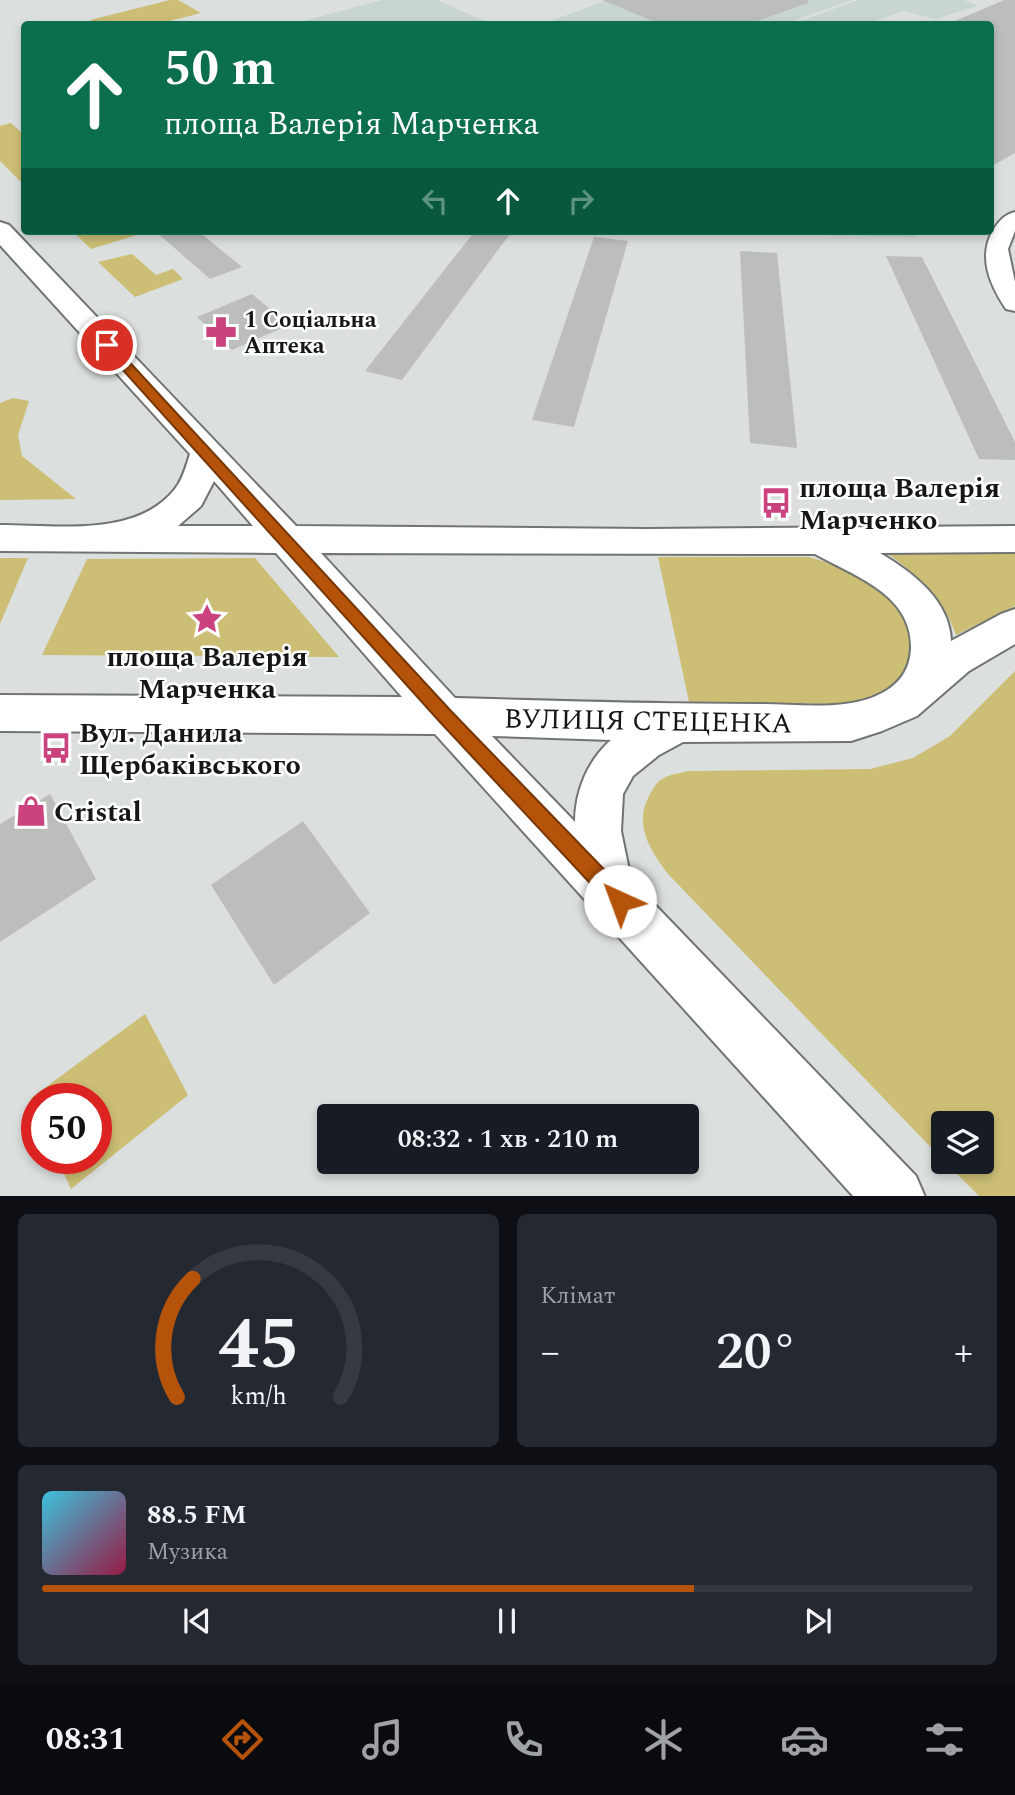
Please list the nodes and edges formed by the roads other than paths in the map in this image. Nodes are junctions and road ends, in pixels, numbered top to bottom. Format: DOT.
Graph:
graph roads {
  1 [pos="1015,218"];
  2 [pos="0,230"];
  3 [pos="1015,304"];
  4 [pos="207,452"];
  5 [pos="0,538"];
  6 [pos="112,538"];
  7 [pos="1015,539"];
  8 [pos="286,540"];
  9 [pos="818,540"];
  10 [pos="1015,625"];
  11 [pos="923,684"];
  12 [pos="0,713"];
  13 [pos="445,716"];
  14 [pos="677,723"];
  15 [pos="609,888"];
  16 [pos="895,1196"];
  1 -- 3 [label="street"];
  2 -- 4 [label="main road"];
  4 -- 6 [label="main road"];
  4 -- 8 [label="main road"];
  5 -- 6 [label="main road"];
  6 -- 8 [label="main road"];
  7 -- 9 [label="main road"];
  8 -- 9 [label="main road"];
  8 -- 13 [label="main road"];
  9 -- 11 [label="main road"];
  10 -- 11 [label="main road, ВУЛИЦЯ СТЕЦЕНКА"];
  11 -- 14 [label="main road, ВУЛИЦЯ СТЕЦЕНКА"];
  12 -- 13 [label="main road, ВУЛИЦЯ СТЕЦЕНКА"];
  13 -- 14 [label="main road, ВУЛИЦЯ СТЕЦЕНКА"];
  13 -- 15 [label="main road"];
  14 -- 15 [label="main road"];
  15 -- 16 [label="main road"];
}
